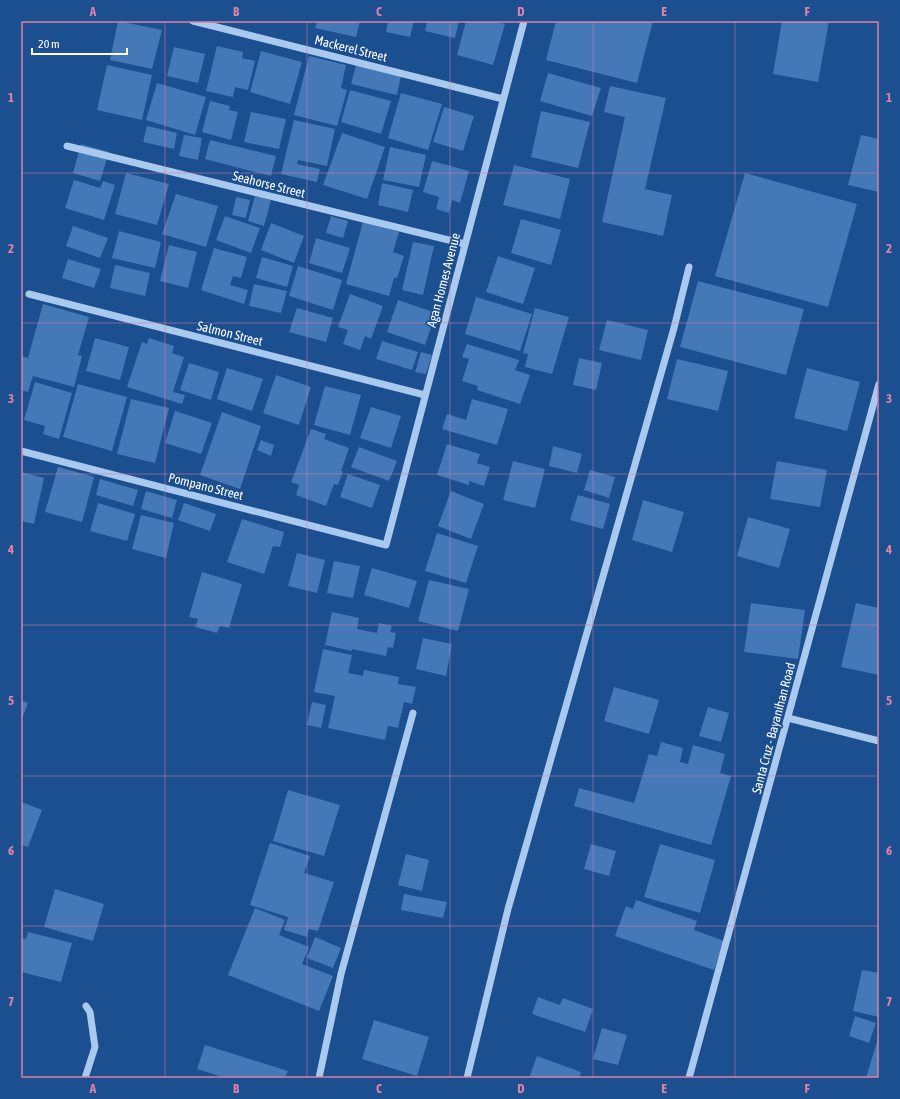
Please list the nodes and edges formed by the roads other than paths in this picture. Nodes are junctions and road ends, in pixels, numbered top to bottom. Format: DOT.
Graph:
graph roads {
  1 [pos="193,21"];
  2 [pos="524,21"];
  3 [pos="503,99"];
  4 [pos="66,146"];
  5 [pos="465,244"];
  6 [pos="689,268"];
  7 [pos="29,294"];
  8 [pos="879,385"];
  9 [pos="425,395"];
  10 [pos="21,451"];
  11 [pos="386,545"];
  12 [pos="413,713"];
  13 [pos="788,718"];
  14 [pos="879,741"];
  15 [pos="86,1006"];
  16 [pos="85,1078"];
  17 [pos="319,1078"];
  18 [pos="467,1078"];
  19 [pos="689,1078"];
  1 -- 3 [label="street, Mackerel Street"];
  2 -- 3 [label="street, Agan Homes Avenue"];
  3 -- 5 [label="street, Agan Homes Avenue"];
  4 -- 5 [label="street, Seahorse Street"];
  5 -- 9 [label="street, Agan Homes Avenue"];
  6 -- 18 [label="street"];
  7 -- 9 [label="street, Salmon Street"];
  8 -- 13 [label="street, Santa Cruz - Bayanihan Road"];
  9 -- 11 [label="street, Agan Homes Avenue"];
  10 -- 11 [label="street, Pompano Street"];
  12 -- 17 [label="street"];
  13 -- 14 [label="street"];
  13 -- 19 [label="street, Santa Cruz - Bayanihan Road"];
  15 -- 16 [label="street"];
}
